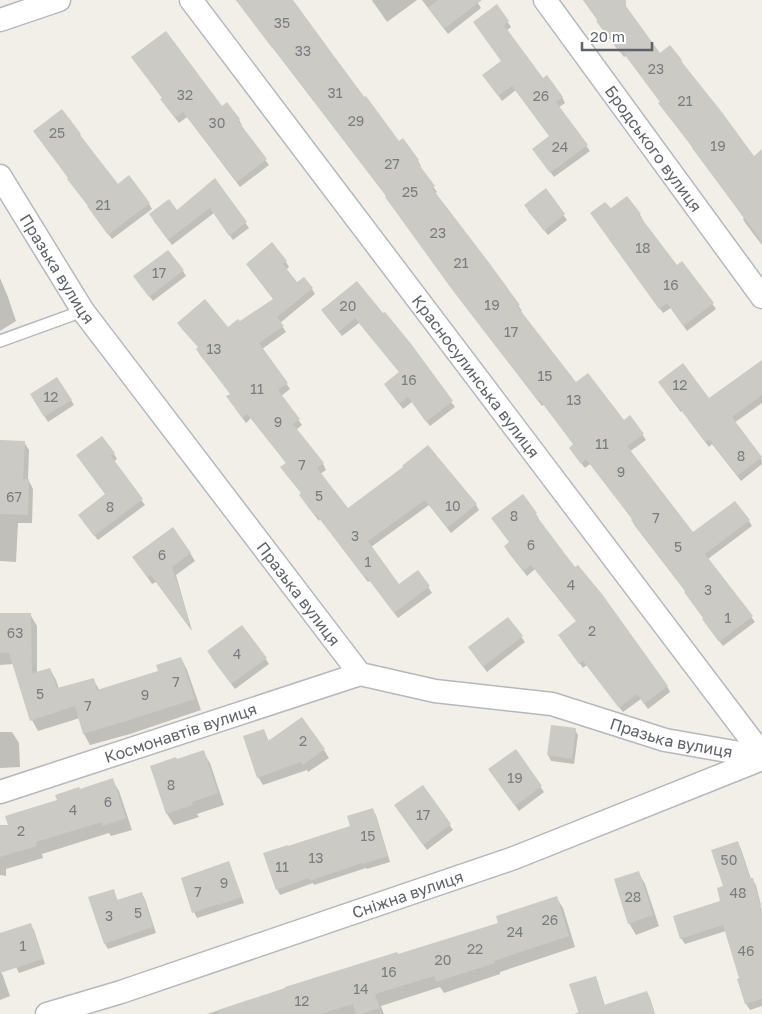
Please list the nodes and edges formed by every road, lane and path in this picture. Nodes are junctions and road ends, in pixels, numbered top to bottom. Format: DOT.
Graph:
graph roads {
  1 [pos="59,0"];
  2 [pos="191,0"];
  3 [pos="545,0"];
  4 [pos="0,20"];
  5 [pos="0,176"];
  6 [pos="762,296"];
  7 [pos="83,311"];
  8 [pos="0,341"];
  9 [pos="360,674"];
  10 [pos="762,757"];
  11 [pos="0,792"];
  12 [pos="47,1014"];
  1 -- 4 [label="street"];
  2 -- 10 [label="street, Красносулинська вулиця"];
  3 -- 6 [label="street, Бродського вулиця"];
  5 -- 7 [label="street, Празька вулиця"];
  7 -- 8 [label="lane"];
  7 -- 9 [label="street, Празька вулиця"];
  9 -- 10 [label="street, Празька вулиця"];
  9 -- 11 [label="street, Космонавтів вулиця"];
  10 -- 12 [label="street, Сніжна вулиця"];
}
